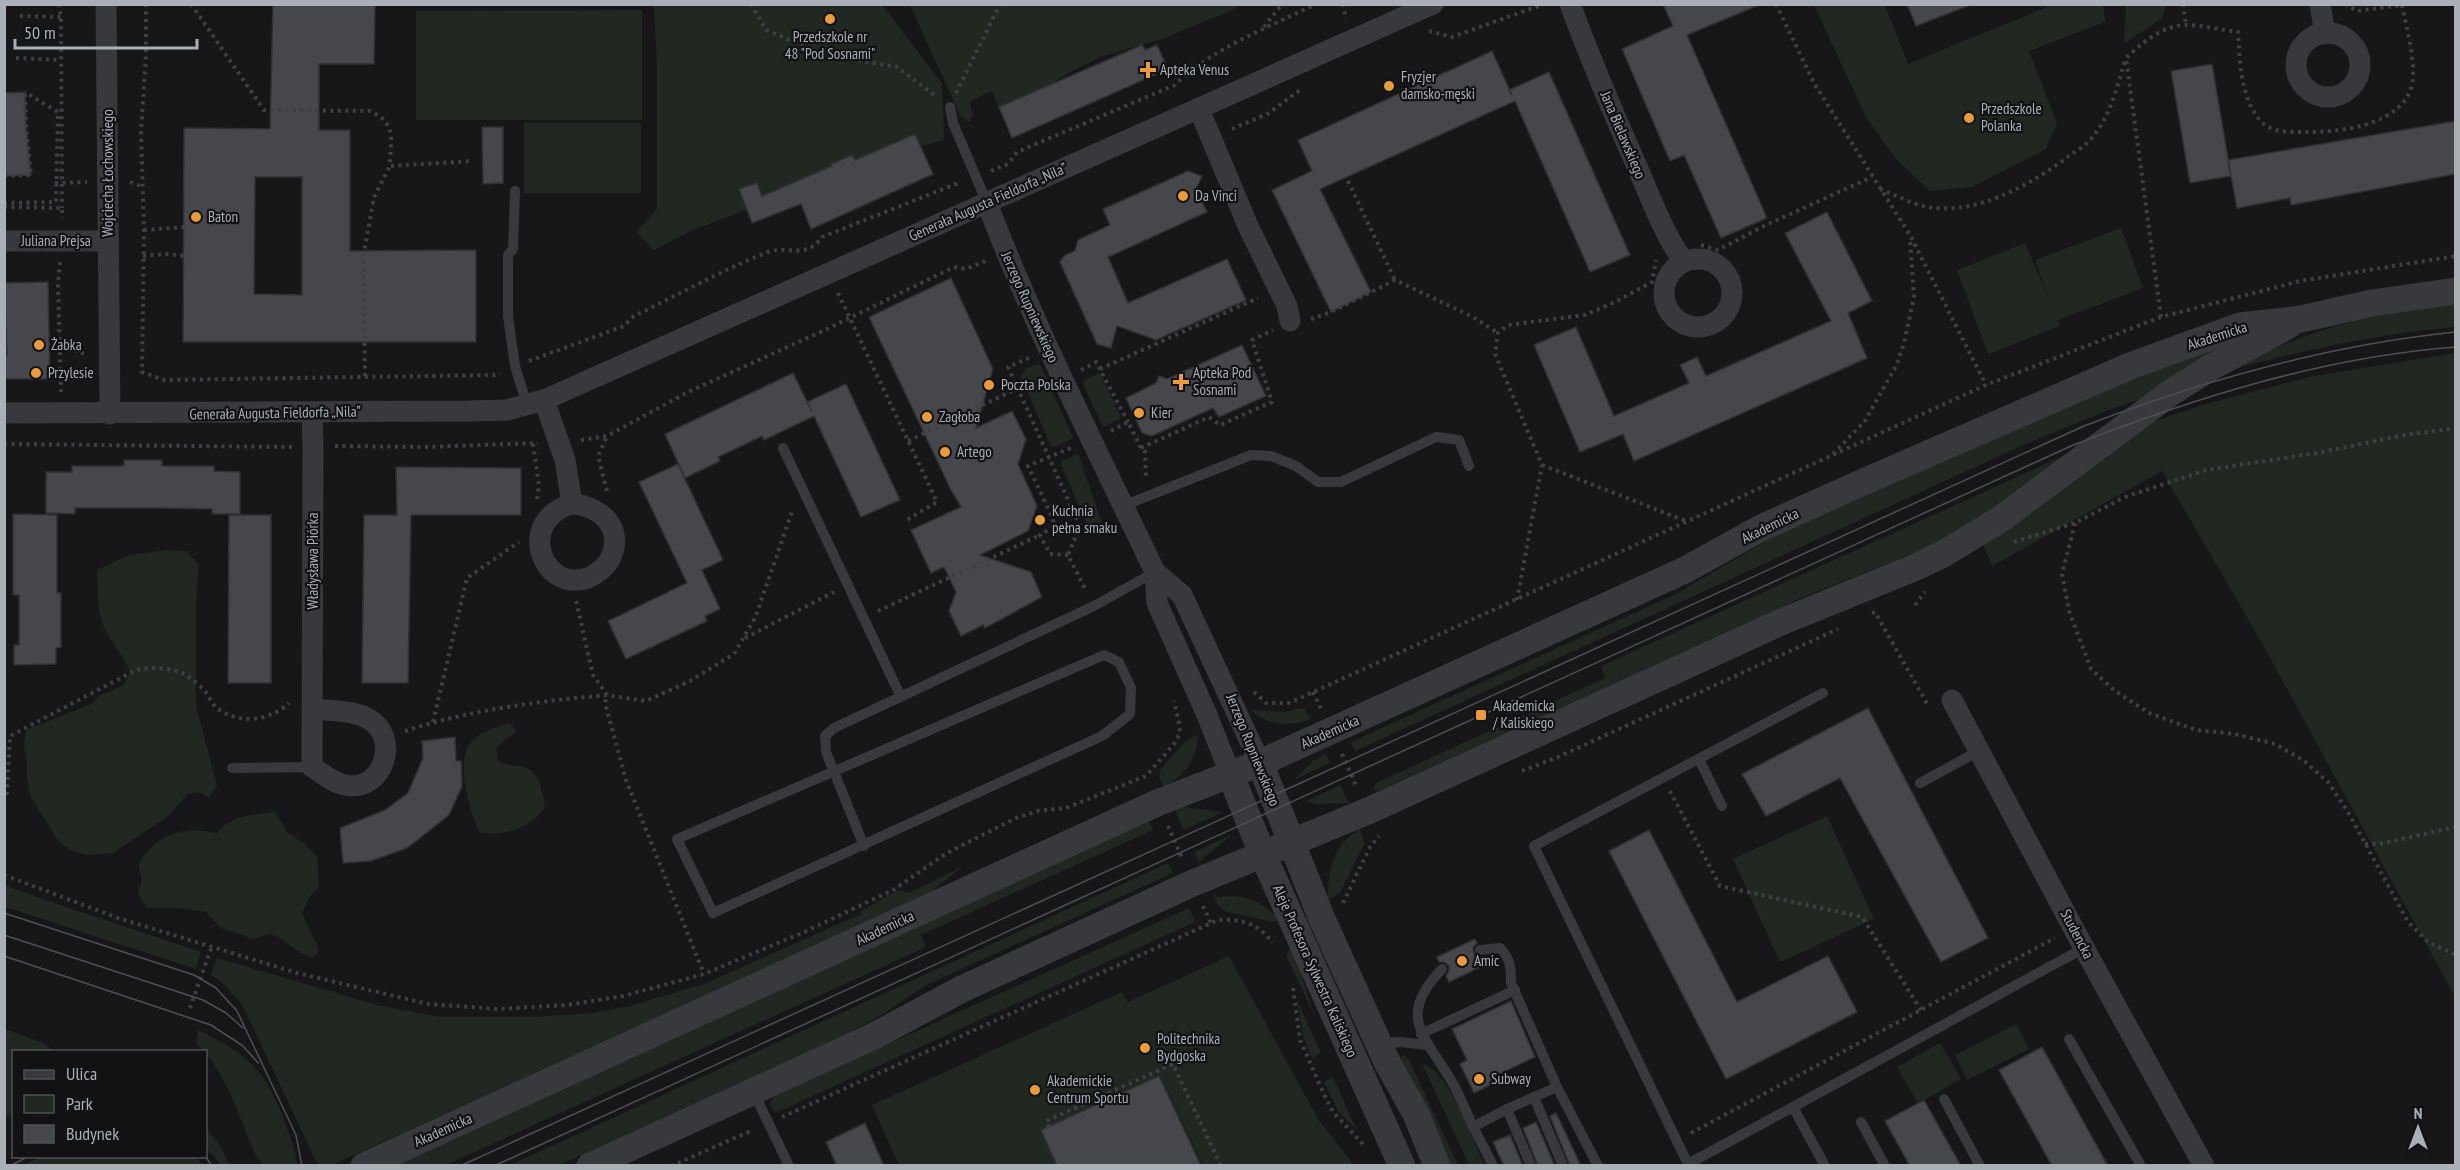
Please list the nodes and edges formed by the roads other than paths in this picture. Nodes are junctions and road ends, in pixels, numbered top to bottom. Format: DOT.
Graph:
graph roads {
  1 [pos="106,4"];
  2 [pos="1433,4"];
  3 [pos="1570,4"];
  4 [pos="2320,4"];
  5 [pos="1401,11"];
  6 [pos="2325,34"];
  7 [pos="950,107"];
  8 [pos="1199,109"];
  9 [pos="515,191"];
  10 [pos="987,203"];
  11 [pos="4,241"];
  12 [pos="108,241"];
  13 [pos="1683,261"];
  14 [pos="2456,291"];
  15 [pos="2301,319"];
  16 [pos="1290,321"];
  17 [pos="536,403"];
  18 [pos="4,413"];
  19 [pos="312,413"];
  20 [pos="110,414"];
  21 [pos="783,448"];
  22 [pos="1468,466"];
  23 [pos="572,504"];
  24 [pos="1123,506"];
  25 [pos="1155,572"];
  26 [pos="1823,693"];
  27 [pos="901,697"];
  28 [pos="1952,700"];
  29 [pos="312,709"];
  30 [pos="1979,751"];
  31 [pos="1699,759"];
  32 [pos="1260,763"];
  33 [pos="312,767"];
  34 [pos="232,768"];
  35 [pos="832,772"];
  36 [pos="1231,776"];
  37 [pos="1920,783"];
  38 [pos="1722,806"];
  39 [pos="1290,841"];
  40 [pos="864,846"];
  41 [pos="1262,853"];
  42 [pos="2084,948"];
  43 [pos="1480,950"];
  44 [pos="1442,969"];
  45 [pos="1515,990"];
  46 [pos="1420,1034"];
  47 [pos="2068,1039"];
  48 [pos="1378,1043"];
  49 [pos="1427,1045"];
  50 [pos="1557,1088"];
  51 [pos="753,1091"];
  52 [pos="1534,1097"];
  53 [pos="1944,1099"];
  54 [pos="1793,1107"];
  55 [pos="1507,1108"];
  56 [pos="1861,1122"];
  57 [pos="1473,1127"];
  58 [pos="2202,1165"];
  59 [pos="364,1166"];
  60 [pos="590,1166"];
  61 [pos="789,1166"];
  62 [pos="1402,1166"];
  63 [pos="1437,1166"];
  64 [pos="1493,1166"];
  65 [pos="1531,1166"];
  66 [pos="1563,1166"];
  67 [pos="1598,1166"];
  68 [pos="1825,1166"];
  69 [pos="1885,1166"];
  70 [pos="1980,1166"];
  71 [pos="2140,1166"];
  1 -- 12 [label="street, Wojciecha Łochowskiego"];
  2 -- 5 [label="street, Generała Augusta Fieldorfa „Nila”"];
  3 -- 13 [label="street, Jana Bielawskiego"];
  4 -- 6 [label="street"];
  5 -- 8 [label="street, Generała Augusta Fieldorfa „Nila”"];
  7 -- 10 [label="lane"];
  8 -- 10 [label="street, Generała Augusta Fieldorfa „Nila”"];
  8 -- 16 [label="street"];
  9 -- 17 [label="lane"];
  10 -- 17 [label="street, Generała Augusta Fieldorfa „Nila”"];
  10 -- 24 [label="street, Jerzego Rupniewskiego"];
  11 -- 12 [label="street, Juliana Prejsa"];
  12 -- 20 [label="street, Wojciecha Łochowskiego"];
  14 -- 15 [label="street, Akademicka"];
  15 -- 32 [label="street, Akademicka"];
  15 -- 39 [label="street, Akademicka"];
  17 -- 19 [label="street, Generała Augusta Fieldorfa „Nila”"];
  17 -- 23 [label="street"];
  18 -- 20 [label="street, Generała Augusta Fieldorfa „Nila”"];
  19 -- 20 [label="street, Generała Augusta Fieldorfa „Nila”"];
  19 -- 29 [label="street, Władysława Piórka"];
  21 -- 27 [label="lane"];
  22 -- 24 [label="lane"];
  23 -- 23 [label="street"];
  24 -- 25 [label="street, Jerzego Rupniewskiego"];
  25 -- 27 [label="lane"];
  25 -- 32 [label="street, Jerzego Rupniewskiego"];
  25 -- 36 [label="street, Jerzego Rupniewskiego"];
  26 -- 31 [label="lane"];
  27 -- 35 [label="lane"];
  28 -- 30 [label="street, Studencka"];
  29 -- 33 [label="street, Władysława Piórka"];
  29 -- 33 [label="street"];
  30 -- 37 [label="lane"];
  30 -- 42 [label="street, Studencka"];
  31 -- 38 [label="lane"];
  31 -- 54 [label="lane"];
  32 -- 36 [label="street, Akademicka"];
  32 -- 39 [label="street, Jerzego Rupniewskiego"];
  33 -- 34 [label="lane"];
  35 -- 40 [label="lane"];
  35 -- 40 [label="lane"];
  35 -- 40 [label="lane"];
  36 -- 41 [label="street, Aleje Profesora Sylwestra Kaliskiego"];
  36 -- 59 [label="street, Akademicka"];
  39 -- 41 [label="street, Akademicka"];
  39 -- 48 [label="street, Aleje Profesora Sylwestra Kaliskiego"];
  41 -- 51 [label="street, Akademicka"];
  41 -- 62 [label="street, Aleje Profesora Sylwestra Kaliskiego"];
  42 -- 54 [label="lane"];
  42 -- 58 [label="street, Studencka"];
  43 -- 45 [label="lane"];
  44 -- 46 [label="lane"];
  45 -- 46 [label="lane"];
  45 -- 50 [label="lane"];
  46 -- 49 [label="lane"];
  47 -- 71 [label="lane"];
  48 -- 49 [label="lane"];
  48 -- 63 [label="street, Aleje Profesora Sylwestra Kaliskiego"];
  49 -- 57 [label="lane"];
  50 -- 52 [label="lane"];
  50 -- 67 [label="lane"];
  51 -- 60 [label="street, Akademicka"];
  51 -- 61 [label="lane"];
  52 -- 55 [label="lane"];
  52 -- 66 [label="lane"];
  53 -- 70 [label="lane"];
  54 -- 68 [label="lane"];
  55 -- 57 [label="lane"];
  55 -- 65 [label="lane"];
  56 -- 69 [label="lane"];
  57 -- 64 [label="lane"];
}
